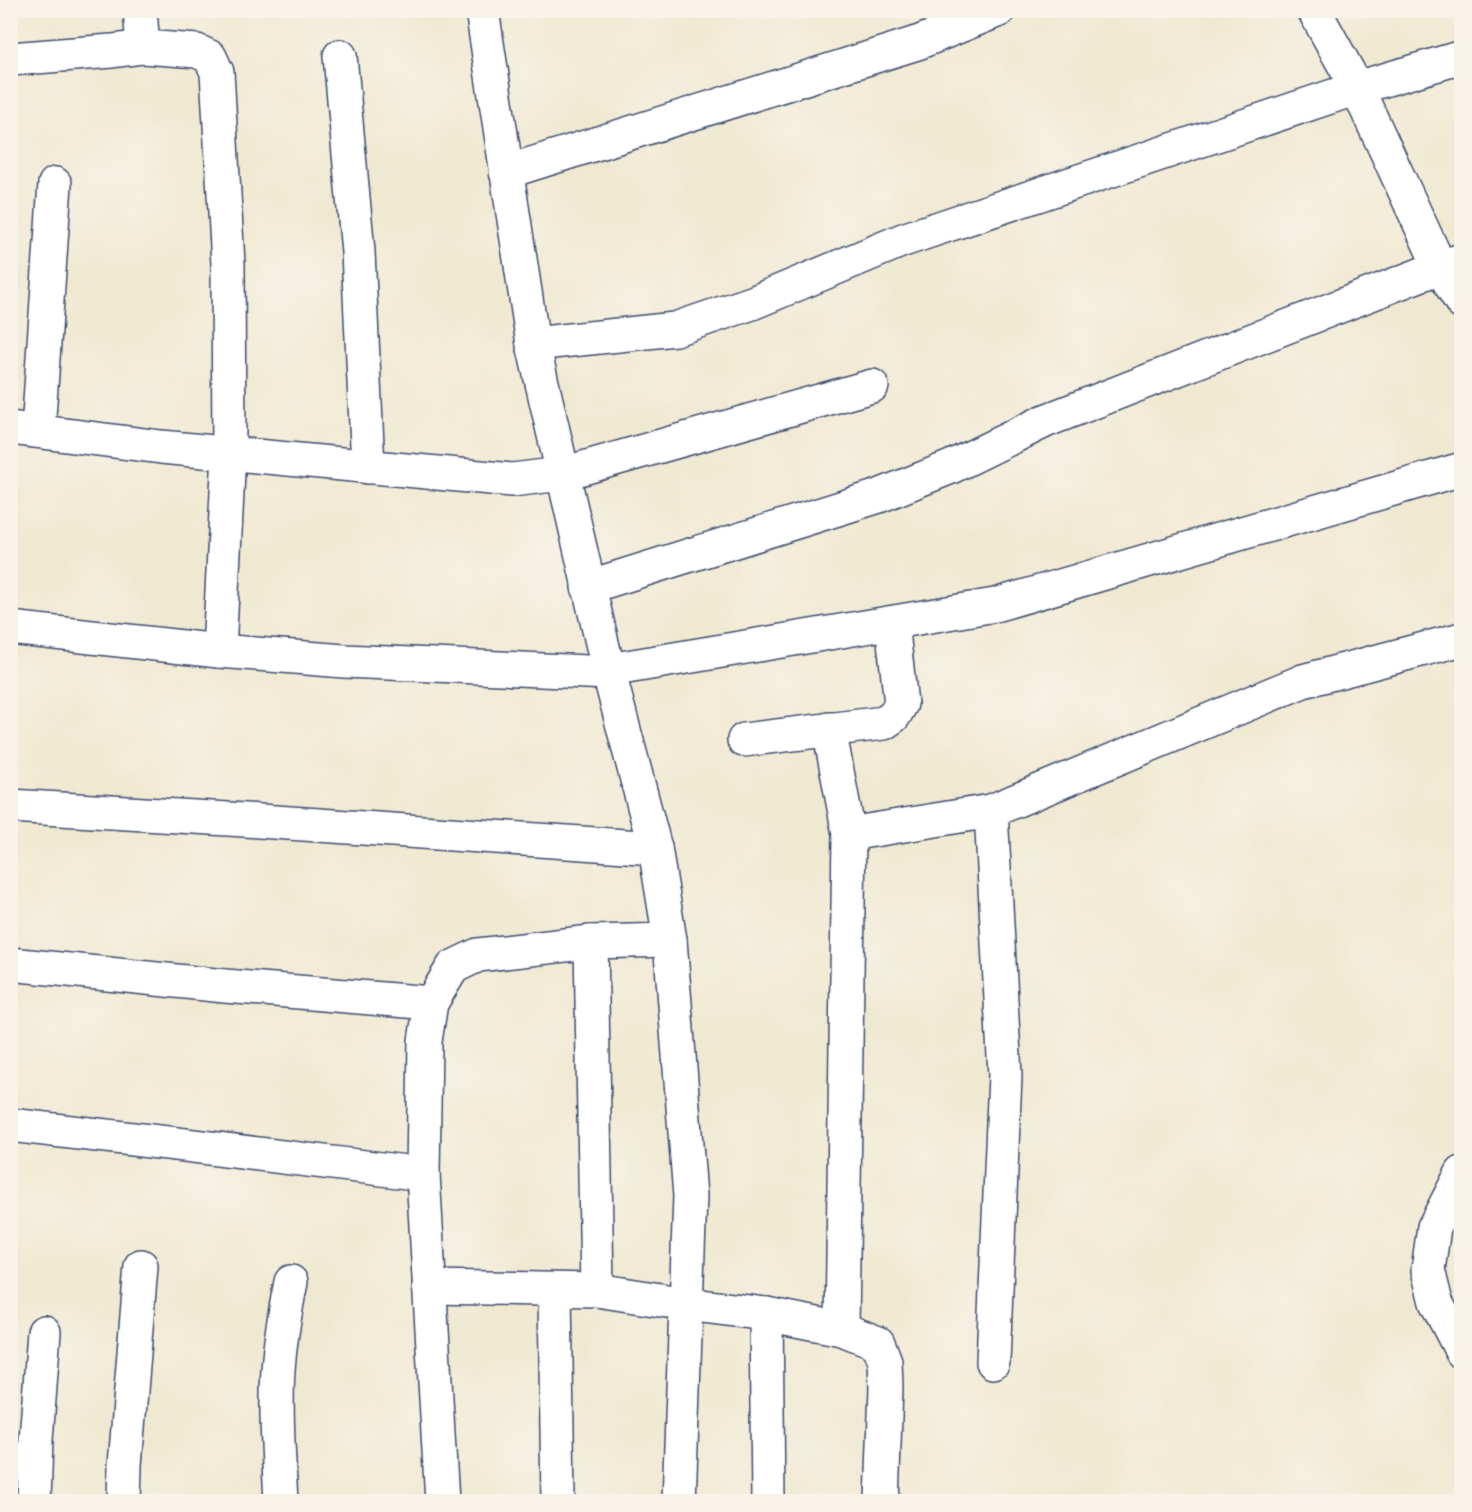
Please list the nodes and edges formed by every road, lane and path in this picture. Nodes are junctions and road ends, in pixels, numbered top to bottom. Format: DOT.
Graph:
graph roads {
  1 [pos="140,10"];
  2 [pos="482,10"];
  3 [pos="999,10"];
  4 [pos="1314,10"];
  5 [pos="143,47"];
  6 [pos="340,56"];
  7 [pos="1461,57"];
  8 [pos="10,59"];
  9 [pos="1357,88"];
  10 [pos="506,172"];
  11 [pos="55,184"];
  12 [pos="1451,264"];
  13 [pos="1461,303"];
  14 [pos="533,344"];
  15 [pos="872,386"];
  16 [pos="24,430"];
  17 [pos="229,453"];
  18 [pos="368,467"];
  19 [pos="1461,469"];
  20 [pos="562,474"];
  21 [pos="588,587"];
  22 [pos="892,623"];
  23 [pos="10,627"];
  24 [pos="1461,639"];
  25 [pos="219,651"];
  26 [pos="609,673"];
  27 [pos="829,729"];
  28 [pos="744,740"];
  29 [pos="10,806"];
  30 [pos="991,812"];
  31 [pos="849,834"];
  32 [pos="655,848"];
  33 [pos="669,940"];
  34 [pos="591,942"];
  35 [pos="10,964"];
  36 [pos="431,1003"];
  37 [pos="10,1125"];
  38 [pos="1461,1173"];
  39 [pos="423,1174"];
  40 [pos="141,1266"];
  41 [pos="291,1282"];
  42 [pos="429,1287"];
  43 [pos="555,1290"];
  44 [pos="597,1290"];
  45 [pos="686,1304"];
  46 [pos="766,1314"];
  47 [pos="842,1329"];
  48 [pos="44,1332"];
  49 [pos="1461,1352"];
  50 [pos="993,1362"];
  51 [pos="34,1502"];
  52 [pos="124,1502"];
  53 [pos="281,1502"];
  54 [pos="442,1502"];
  55 [pos="558,1502"];
  56 [pos="679,1502"];
  57 [pos="768,1502"];
  58 [pos="882,1502"];
  1 -- 5 [label="street"];
  2 -- 10 [label="street"];
  3 -- 10 [label="street"];
  4 -- 9 [label="street"];
  5 -- 8 [label="street"];
  5 -- 17 [label="street"];
  6 -- 18 [label="street"];
  7 -- 9 [label="street"];
  9 -- 12 [label="street"];
  9 -- 14 [label="street"];
  10 -- 14 [label="street"];
  11 -- 16 [label="street"];
  12 -- 13 [label="street"];
  12 -- 21 [label="street"];
  14 -- 20 [label="street"];
  15 -- 20 [label="street"];
  16 -- 17 [label="street"];
  17 -- 18 [label="street"];
  17 -- 25 [label="street"];
  18 -- 20 [label="street"];
  19 -- 22 [label="street"];
  20 -- 21 [label="street"];
  21 -- 26 [label="street"];
  22 -- 26 [label="street"];
  22 -- 27 [label="street"];
  23 -- 25 [label="street"];
  24 -- 30 [label="street"];
  25 -- 26 [label="street"];
  26 -- 32 [label="street"];
  27 -- 28 [label="street"];
  27 -- 31 [label="street"];
  29 -- 32 [label="street"];
  30 -- 31 [label="street"];
  30 -- 50 [label="street"];
  31 -- 47 [label="street"];
  32 -- 33 [label="street"];
  33 -- 34 [label="street"];
  33 -- 45 [label="street"];
  34 -- 36 [label="street"];
  34 -- 44 [label="street"];
  35 -- 36 [label="street"];
  36 -- 39 [label="street"];
  37 -- 39 [label="street"];
  38 -- 49 [label="street"];
  39 -- 42 [label="street"];
  40 -- 52 [label="street"];
  41 -- 53 [label="street"];
  42 -- 43 [label="street"];
  42 -- 54 [label="street"];
  43 -- 44 [label="street"];
  43 -- 55 [label="street"];
  44 -- 45 [label="street"];
  45 -- 46 [label="street"];
  45 -- 56 [label="street"];
  46 -- 47 [label="street"];
  46 -- 57 [label="street"];
  47 -- 58 [label="street"];
  48 -- 51 [label="street"];
}
